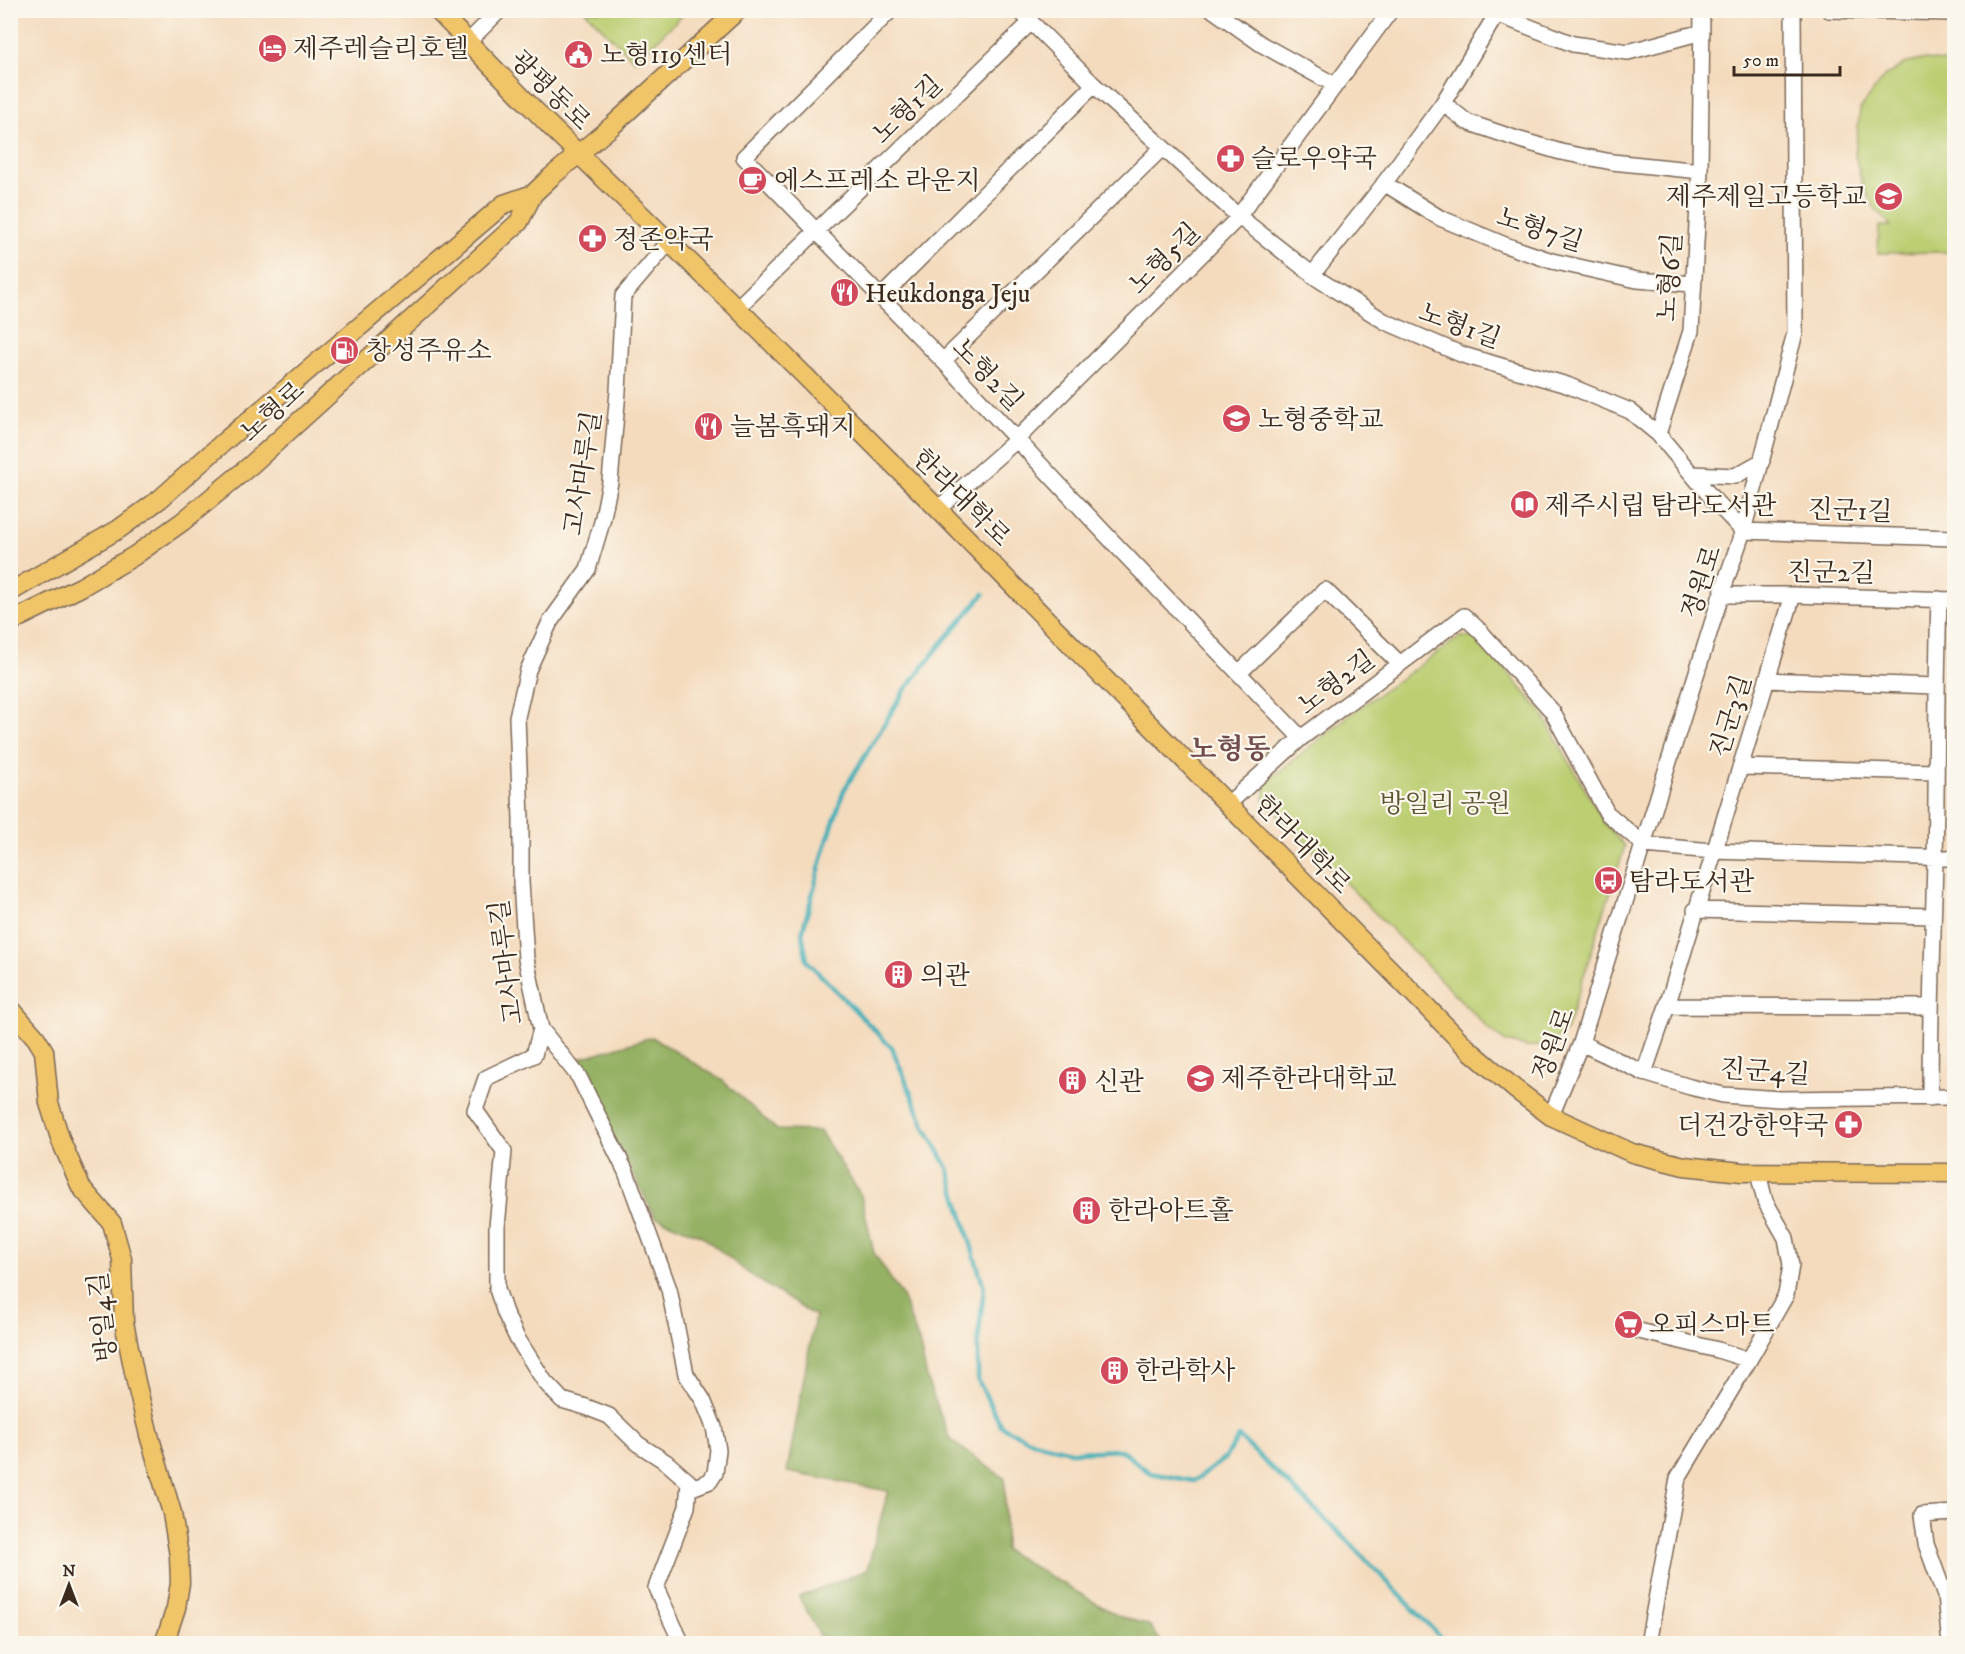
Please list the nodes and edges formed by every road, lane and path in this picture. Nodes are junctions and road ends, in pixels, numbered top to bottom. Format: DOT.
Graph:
graph roads {
  1 [pos="437,10"];
  2 [pos="500,10"];
  3 [pos="891,10"];
  4 [pos="1019,10"];
  5 [pos="1213,10"];
  6 [pos="1391,10"];
  7 [pos="1702,10"];
  8 [pos="1793,10"];
  9 [pos="1829,10"];
  10 [pos="733,12"];
  11 [pos="1491,13"];
  12 [pos="1954,13"];
  13 [pos="1030,22"];
  14 [pos="1702,32"];
  15 [pos="468,42"];
  16 [pos="1094,85"];
  17 [pos="1335,85"];
  18 [pos="1443,104"];
  19 [pos="1162,148"];
  20 [pos="579,155"];
  21 [pos="1700,171"];
  22 [pos="1384,183"];
  23 [pos="533,194"];
  24 [pos="1238,216"];
  25 [pos="816,231"];
  26 [pos="669,242"];
  27 [pos="1312,274"];
  28 [pos="1693,284"];
  29 [pos="880,297"];
  30 [pos="737,308"];
  31 [pos="943,361"];
  32 [pos="1658,434"];
  33 [pos="1018,439"];
  34 [pos="1762,461"];
  35 [pos="1692,474"];
  36 [pos="938,509"];
  37 [pos="1743,531"];
  38 [pos="1954,538"];
  39 [pos="10,592"];
  40 [pos="1721,595"];
  41 [pos="1792,595"];
  42 [pos="1947,600"];
  43 [pos="10,622"];
  44 [pos="1400,664"];
  45 [pos="1239,673"];
  46 [pos="1767,680"];
  47 [pos="1936,686"];
  48 [pos="1301,738"];
  49 [pos="1740,767"];
  50 [pos="1935,772"];
  51 [pos="1228,804"];
  52 [pos="1644,845"];
  53 [pos="1713,851"];
  54 [pos="1935,857"];
  55 [pos="1954,858"];
  56 [pos="1695,910"];
  57 [pos="1934,916"];
  58 [pos="1667,1006"];
  59 [pos="1930,1007"];
  60 [pos="10,1008"];
  61 [pos="540,1029"];
  62 [pos="1581,1043"];
  63 [pos="1644,1073"];
  64 [pos="1954,1097"];
  65 [pos="1930,1098"];
  66 [pos="1551,1116"];
  67 [pos="1758,1173"];
  68 [pos="1954,1173"];
  69 [pos="1639,1330"];
  70 [pos="1749,1360"];
  71 [pos="688,1489"];
  72 [pos="1954,1513"];
  73 [pos="164,1644"];
  74 [pos="682,1644"];
  75 [pos="1648,1644"];
  76 [pos="1950,1644"];
  1 -- 15 [label="main road, 광평동로"];
  2 -- 15 [label="street"];
  3 -- 25 [label="street, 노형2길"];
  4 -- 13 [label="street, 노형1길"];
  5 -- 17 [label="street"];
  6 -- 17 [label="street, 노형5길"];
  7 -- 14 [label="street, 노형6길"];
  8 -- 34 [label="street, 정원로"];
  9 -- 12 [label="street"];
  10 -- 20 [label="main road, 노형로"];
  11 -- 14 [label="street"];
  11 -- 18 [label="street"];
  13 -- 16 [label="street, 노형1길"];
  13 -- 25 [label="street, 노형1길"];
  14 -- 21 [label="street, 노형6길"];
  15 -- 20 [label="main road, 광평동로"];
  16 -- 19 [label="street, 노형1길"];
  16 -- 29 [label="street"];
  17 -- 24 [label="street, 노형5길"];
  18 -- 21 [label="street"];
  18 -- 22 [label="street"];
  19 -- 24 [label="street, 노형1길"];
  19 -- 31 [label="street"];
  20 -- 23 [label="main road, 노형로"];
  20 -- 26 [label="main road, 한라대학로"];
  21 -- 28 [label="street, 노형6길"];
  22 -- 27 [label="street"];
  22 -- 28 [label="street, 노형7길"];
  23 -- 39 [label="main road, 노형로"];
  23 -- 43 [label="main road, 노형로"];
  24 -- 27 [label="street, 노형1길"];
  24 -- 33 [label="street, 노형5길"];
  25 -- 29 [label="street, 노형2길"];
  25 -- 30 [label="street, 노형1길"];
  26 -- 30 [label="main road, 한라대학로"];
  26 -- 61 [label="street, 고사마루길"];
  27 -- 32 [label="street, 노형1길"];
  28 -- 32 [label="street, 노형6길"];
  29 -- 31 [label="street, 노형2길"];
  30 -- 36 [label="main road, 한라대학로"];
  31 -- 33 [label="street, 노형2길"];
  32 -- 35 [label="street, 노형1길"];
  33 -- 36 [label="street, 노형5길"];
  33 -- 45 [label="street, 노형2길"];
  34 -- 35 [label="street"];
  34 -- 37 [label="street, 정원로"];
  35 -- 37 [label="street, 노형1길"];
  36 -- 51 [label="main road, 한라대학로"];
  37 -- 38 [label="street, 진군1길"];
  37 -- 40 [label="street, 정원로"];
  40 -- 41 [label="street, 진군2길"];
  40 -- 52 [label="street, 정원로"];
  41 -- 42 [label="street, 진군2길"];
  41 -- 46 [label="street, 진군3길"];
  42 -- 47 [label="street, 진군2길"];
  44 -- 45 [label="street"];
  44 -- 48 [label="street, 노형2길"];
  44 -- 52 [label="street, 노형2길"];
  45 -- 48 [label="street, 노형2길"];
  46 -- 47 [label="street"];
  46 -- 49 [label="street, 진군3길"];
  47 -- 50 [label="street, 진군2길"];
  48 -- 51 [label="street, 노형2길"];
  49 -- 50 [label="street"];
  49 -- 53 [label="street, 진군3길"];
  50 -- 54 [label="street, 진군2길"];
  51 -- 66 [label="main road, 한라대학로"];
  52 -- 53 [label="street"];
  52 -- 62 [label="street, 정원로"];
  53 -- 54 [label="street"];
  53 -- 56 [label="street, 진군3길"];
  54 -- 55 [label="street"];
  54 -- 57 [label="street"];
  56 -- 57 [label="street"];
  56 -- 58 [label="street, 진군3길"];
  57 -- 59 [label="street"];
  58 -- 59 [label="street"];
  58 -- 63 [label="street, 진군3길"];
  59 -- 65 [label="street"];
  60 -- 73 [label="main road, 방일4길"];
  61 -- 71 [label="street"];
  61 -- 71 [label="street, 고사마루길"];
  62 -- 63 [label="street, 진군4길"];
  62 -- 66 [label="street, 정원로"];
  63 -- 65 [label="street, 진군4길"];
  64 -- 65 [label="street, 진군4길"];
  66 -- 67 [label="main road, 한라대학로"];
  67 -- 68 [label="main road, 한라대학로"];
  67 -- 70 [label="street"];
  69 -- 70 [label="street"];
  70 -- 75 [label="street"];
  71 -- 74 [label="street"];
  72 -- 76 [label="street"];
}
